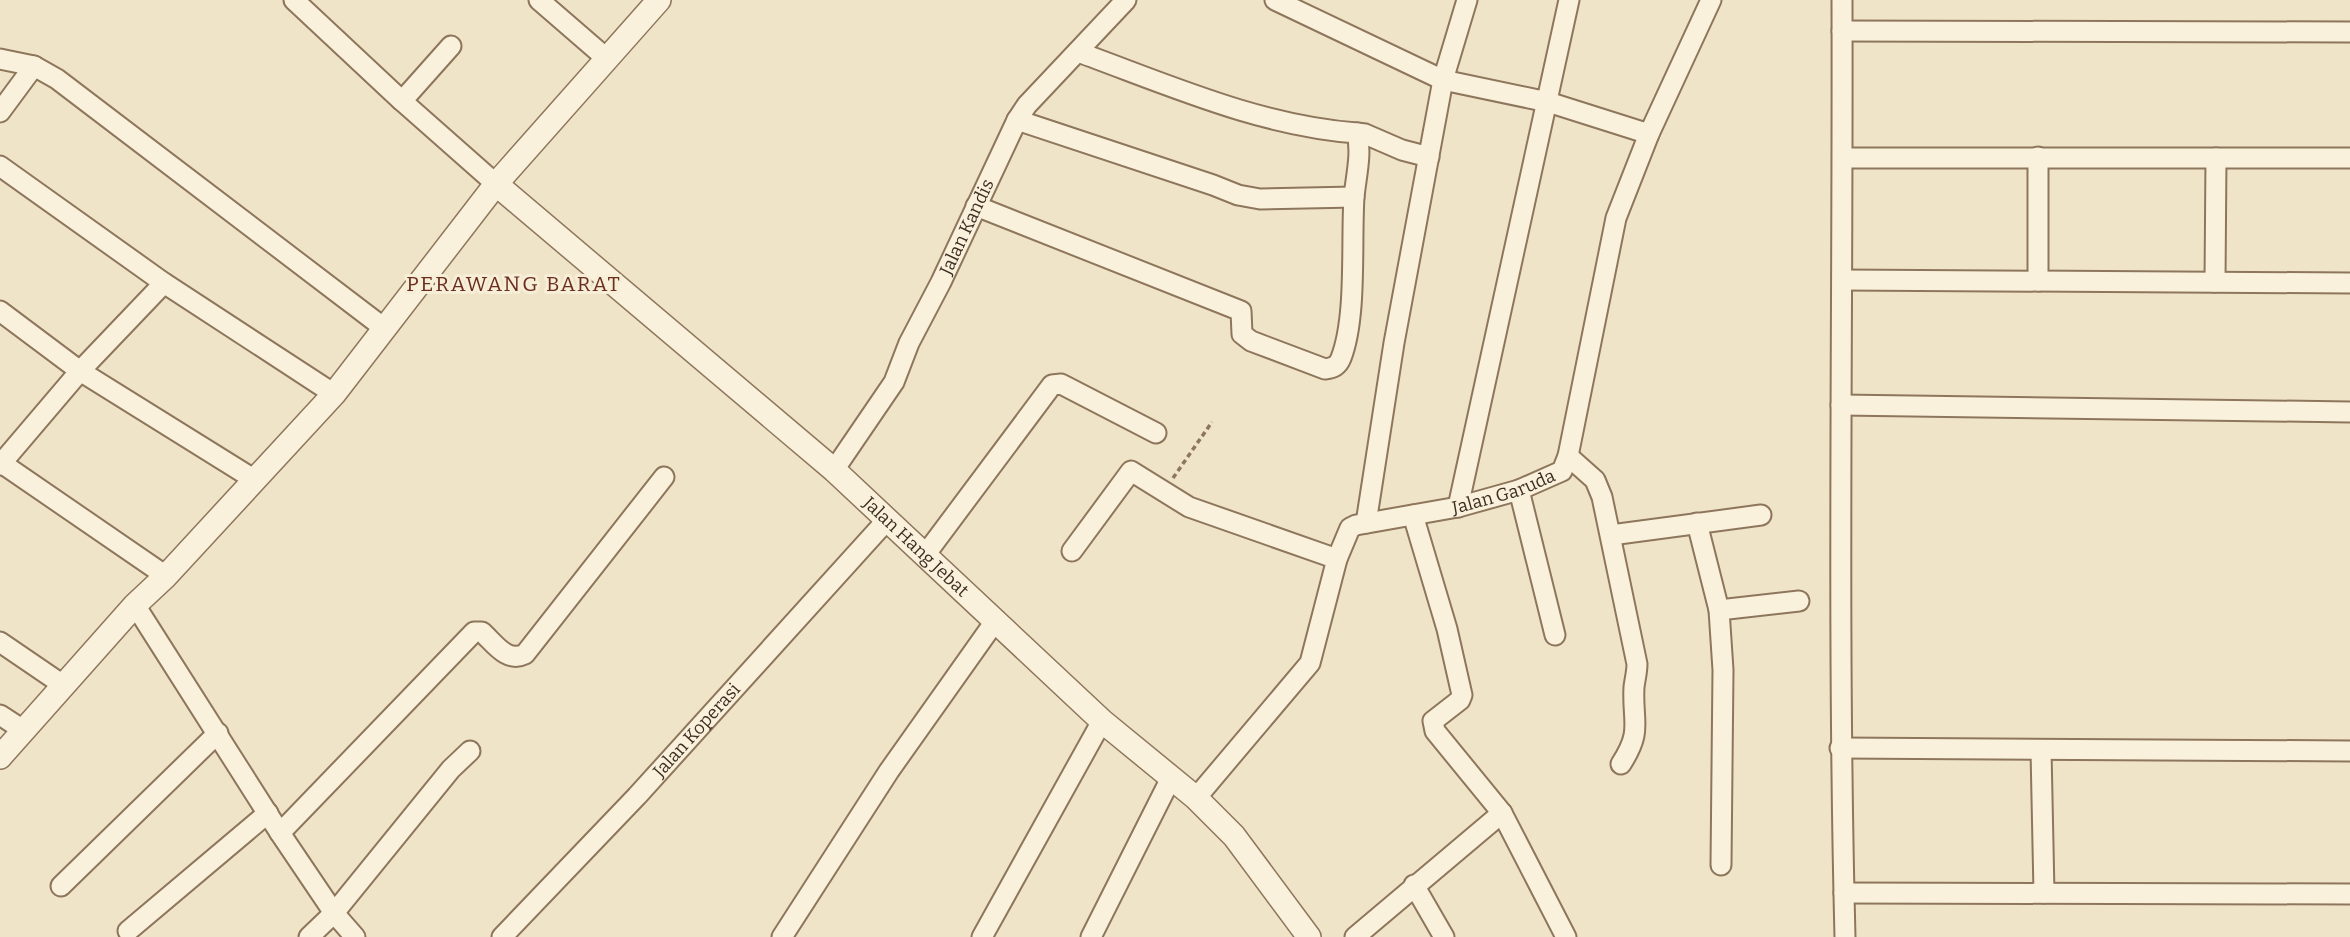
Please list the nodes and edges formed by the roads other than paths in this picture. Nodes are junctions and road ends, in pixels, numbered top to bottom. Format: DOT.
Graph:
graph roads {
  1 [pos="294,0"];
  2 [pos="539,0"];
  3 [pos="659,0"];
  4 [pos="1126,0"];
  5 [pos="1275,0"];
  6 [pos="1466,0"];
  7 [pos="1569,0"];
  8 [pos="1711,0"];
  9 [pos="1842,0"];
  10 [pos="1842,31"];
  11 [pos="2350,32"];
  12 [pos="451,46"];
  13 [pos="1079,52"];
  14 [pos="606,58"];
  15 [pos="0,59"];
  16 [pos="34,66"];
  17 [pos="1443,80"];
  18 [pos="402,101"];
  19 [pos="1548,102"];
  20 [pos="0,111"];
  21 [pos="1017,120"];
  22 [pos="1357,133"];
  23 [pos="1649,134"];
  24 [pos="1429,157"];
  25 [pos="2038,157"];
  26 [pos="1844,158"];
  27 [pos="2216,158"];
  28 [pos="2350,158"];
  29 [pos="0,166"];
  30 [pos="496,184"];
  31 [pos="1354,197"];
  32 [pos="976,206"];
  33 [pos="1843,280"];
  34 [pos="2038,281"];
  35 [pos="2215,282"];
  36 [pos="164,283"];
  37 [pos="2350,283"];
  38 [pos="0,311"];
  39 [pos="384,328"];
  40 [pos="80,371"];
  41 [pos="334,394"];
  42 [pos="1841,405"];
  43 [pos="2350,412"];
  44 [pos="1156,433"];
  45 [pos="1568,456"];
  46 [pos="1,463"];
  47 [pos="834,470"];
  48 [pos="664,477"];
  49 [pos="255,480"];
  50 [pos="1519,490"];
  51 [pos="1458,507"];
  52 [pos="1413,515"];
  53 [pos="1761,515"];
  54 [pos="887,520"];
  55 [pos="1366,523"];
  56 [pos="1697,523"];
  57 [pos="1611,535"];
  58 [pos="1072,551"];
  59 [pos="925,555"];
  60 [pos="1337,559"];
  61 [pos="166,576"];
  62 [pos="1799,601"];
  63 [pos="135,606"];
  64 [pos="1718,610"];
  65 [pos="996,620"];
  66 [pos="1555,635"];
  67 [pos="0,642"];
  68 [pos="63,685"];
  69 [pos="0,715"];
  70 [pos="1102,721"];
  71 [pos="23,730"];
  72 [pos="218,733"];
  73 [pos="1840,748"];
  74 [pos="2041,750"];
  75 [pos="470,751"];
  76 [pos="2350,751"];
  77 [pos="0,758"];
  78 [pos="1621,764"];
  79 [pos="1171,778"];
  80 [pos="1196,798"];
  81 [pos="268,813"];
  82 [pos="1502,813"];
  83 [pos="280,833"];
  84 [pos="1721,865"];
  85 [pos="61,886"];
  86 [pos="1414,886"];
  87 [pos="1844,893"];
  88 [pos="2044,893"];
  89 [pos="2350,894"];
  90 [pos="334,913"];
  91 [pos="128,931"];
  92 [pos="309,937"];
  93 [pos="355,937"];
  94 [pos="502,937"];
  95 [pos="782,937"];
  96 [pos="982,937"];
  97 [pos="1091,937"];
  98 [pos="1309,937"];
  99 [pos="1355,937"];
  100 [pos="1444,937"];
  101 [pos="1566,937"];
  102 [pos="1845,937"];
  1 -- 18 [label="street"];
  2 -- 14 [label="street"];
  3 -- 14 [label="street"];
  4 -- 13 [label="street, Jalan Kandis"];
  5 -- 17 [label="street"];
  6 -- 17 [label="street"];
  7 -- 19 [label="street"];
  8 -- 23 [label="street, Jalan Garuda"];
  9 -- 10 [label="street"];
  10 -- 11 [label="street"];
  10 -- 26 [label="street"];
  12 -- 18 [label="street"];
  13 -- 21 [label="street, Jalan Kandis"];
  13 -- 22 [label="street"];
  14 -- 30 [label="street"];
  15 -- 16 [label="street"];
  16 -- 20 [label="street"];
  16 -- 39 [label="street"];
  17 -- 19 [label="street"];
  17 -- 24 [label="street"];
  18 -- 30 [label="street"];
  19 -- 23 [label="street"];
  19 -- 51 [label="street"];
  21 -- 31 [label="street"];
  21 -- 32 [label="street, Jalan Kandis"];
  22 -- 24 [label="street"];
  22 -- 31 [label="street"];
  23 -- 45 [label="street, Jalan Garuda"];
  24 -- 55 [label="street"];
  25 -- 26 [label="street"];
  25 -- 27 [label="street"];
  25 -- 34 [label="street"];
  26 -- 33 [label="street"];
  27 -- 28 [label="street"];
  27 -- 35 [label="street"];
  29 -- 36 [label="street"];
  30 -- 39 [label="street"];
  30 -- 47 [label="street, Jalan Hang Jebat"];
  31 -- 32 [label="street"];
  32 -- 47 [label="street, Jalan Kandis"];
  33 -- 34 [label="street"];
  33 -- 42 [label="street"];
  34 -- 35 [label="street"];
  35 -- 37 [label="street"];
  36 -- 40 [label="street"];
  36 -- 41 [label="street"];
  38 -- 40 [label="street"];
  39 -- 41 [label="street"];
  40 -- 46 [label="street"];
  40 -- 49 [label="street"];
  41 -- 49 [label="street"];
  42 -- 43 [label="street"];
  42 -- 73 [label="street"];
  44 -- 59 [label="street"];
  45 -- 50 [label="street, Jalan Garuda"];
  45 -- 57 [label="street"];
  46 -- 61 [label="street"];
  47 -- 54 [label="street, Jalan Hang Jebat"];
  48 -- 83 [label="street"];
  49 -- 61 [label="street"];
  50 -- 51 [label="street, Jalan Garuda"];
  50 -- 66 [label="street"];
  51 -- 52 [label="street, Jalan Garuda"];
  52 -- 55 [label="street, Jalan Garuda"];
  52 -- 82 [label="street"];
  53 -- 56 [label="street"];
  54 -- 59 [label="street, Jalan Hang Jebat"];
  54 -- 94 [label="street, Jalan Koperasi"];
  55 -- 60 [label="street"];
  56 -- 57 [label="street"];
  56 -- 64 [label="street"];
  57 -- 78 [label="street"];
  58 -- 60 [label="street"];
  59 -- 65 [label="street, Jalan Hang Jebat"];
  60 -- 80 [label="street"];
  61 -- 63 [label="street"];
  62 -- 64 [label="street"];
  63 -- 68 [label="street"];
  63 -- 72 [label="street"];
  64 -- 84 [label="street"];
  65 -- 70 [label="street, Jalan Hang Jebat"];
  65 -- 95 [label="street"];
  67 -- 68 [label="street"];
  68 -- 71 [label="street"];
  69 -- 71 [label="street"];
  70 -- 79 [label="street, Jalan Hang Jebat"];
  70 -- 96 [label="street"];
  71 -- 77 [label="street"];
  72 -- 81 [label="street"];
  72 -- 85 [label="street"];
  73 -- 74 [label="street"];
  73 -- 87 [label="street"];
  74 -- 76 [label="street"];
  74 -- 88 [label="street"];
  75 -- 90 [label="street"];
  79 -- 80 [label="street, Jalan Hang Jebat"];
  79 -- 97 [label="street"];
  80 -- 98 [label="street, Jalan Hang Jebat"];
  81 -- 83 [label="street"];
  81 -- 91 [label="street"];
  82 -- 86 [label="street"];
  82 -- 101 [label="street"];
  83 -- 90 [label="street"];
  86 -- 99 [label="street"];
  86 -- 100 [label="street"];
  87 -- 88 [label="street"];
  87 -- 102 [label="street"];
  88 -- 89 [label="street"];
  90 -- 92 [label="street"];
  90 -- 93 [label="street"];
}
